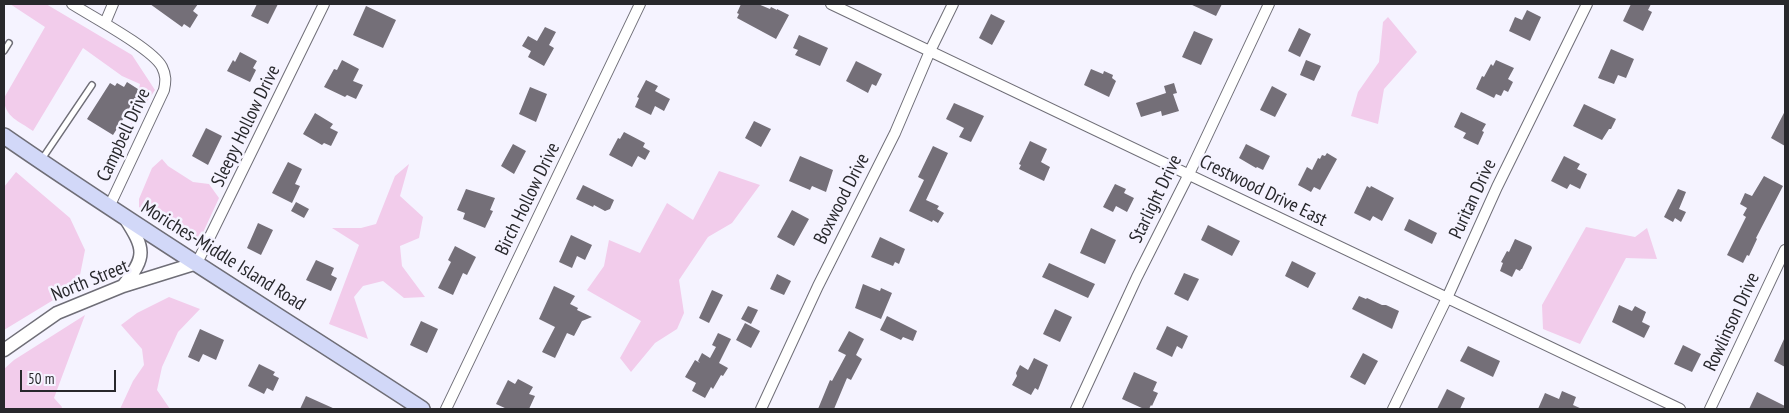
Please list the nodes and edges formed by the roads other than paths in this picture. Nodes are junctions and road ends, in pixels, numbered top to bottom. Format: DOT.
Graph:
graph roads {
  1 [pos="72,4"];
  2 [pos="113,4"];
  3 [pos="324,4"];
  4 [pos="640,4"];
  5 [pos="831,4"];
  6 [pos="953,4"];
  7 [pos="1269,4"];
  8 [pos="1587,4"];
  9 [pos="105,23"];
  10 [pos="9,42"];
  11 [pos="4,51"];
  12 [pos="930,51"];
  13 [pos="92,84"];
  14 [pos="4,136"];
  15 [pos="40,162"];
  16 [pos="1189,174"];
  17 [pos="109,207"];
  18 [pos="125,218"];
  19 [pos="1785,250"];
  20 [pos="197,263"];
  21 [pos="123,286"];
  22 [pos="1446,298"];
  23 [pos="4,350"];
  24 [pos="422,409"];
  25 [pos="446,409"];
  26 [pos="761,409"];
  27 [pos="1076,409"];
  28 [pos="1393,409"];
  29 [pos="1680,409"];
  30 [pos="1710,409"];
  1 -- 9 [label="street, Campbell Drive"];
  2 -- 9 [label="street"];
  3 -- 20 [label="street, Sleepy Hollow Drive"];
  4 -- 25 [label="street, Birch Hollow Drive"];
  5 -- 12 [label="street, Crestwood Drive East"];
  6 -- 12 [label="street, Boxwood Drive"];
  7 -- 16 [label="street, Starlight Drive"];
  8 -- 22 [label="street, Puritan Drive"];
  9 -- 17 [label="street, Campbell Drive"];
  10 -- 11 [label="lane"];
  12 -- 16 [label="street, Crestwood Drive East"];
  12 -- 26 [label="street, Boxwood Drive"];
  13 -- 15 [label="lane"];
  14 -- 15 [label="main road, Moriches-Middle Island Road"];
  15 -- 17 [label="main road, Moriches-Middle Island Road"];
  16 -- 22 [label="street, Crestwood Drive East"];
  16 -- 27 [label="street, Starlight Drive"];
  17 -- 18 [label="main road, Moriches-Middle Island Road"];
  18 -- 20 [label="main road, Moriches-Middle Island Road"];
  18 -- 21 [label="street"];
  19 -- 30 [label="street, Rowlinson Drive"];
  20 -- 21 [label="street, North Street"];
  20 -- 24 [label="main road, Moriches-Middle Island Road"];
  21 -- 23 [label="street, North Street"];
  22 -- 28 [label="street, Puritan Drive"];
  22 -- 29 [label="street, Crestwood Drive East"];
}
